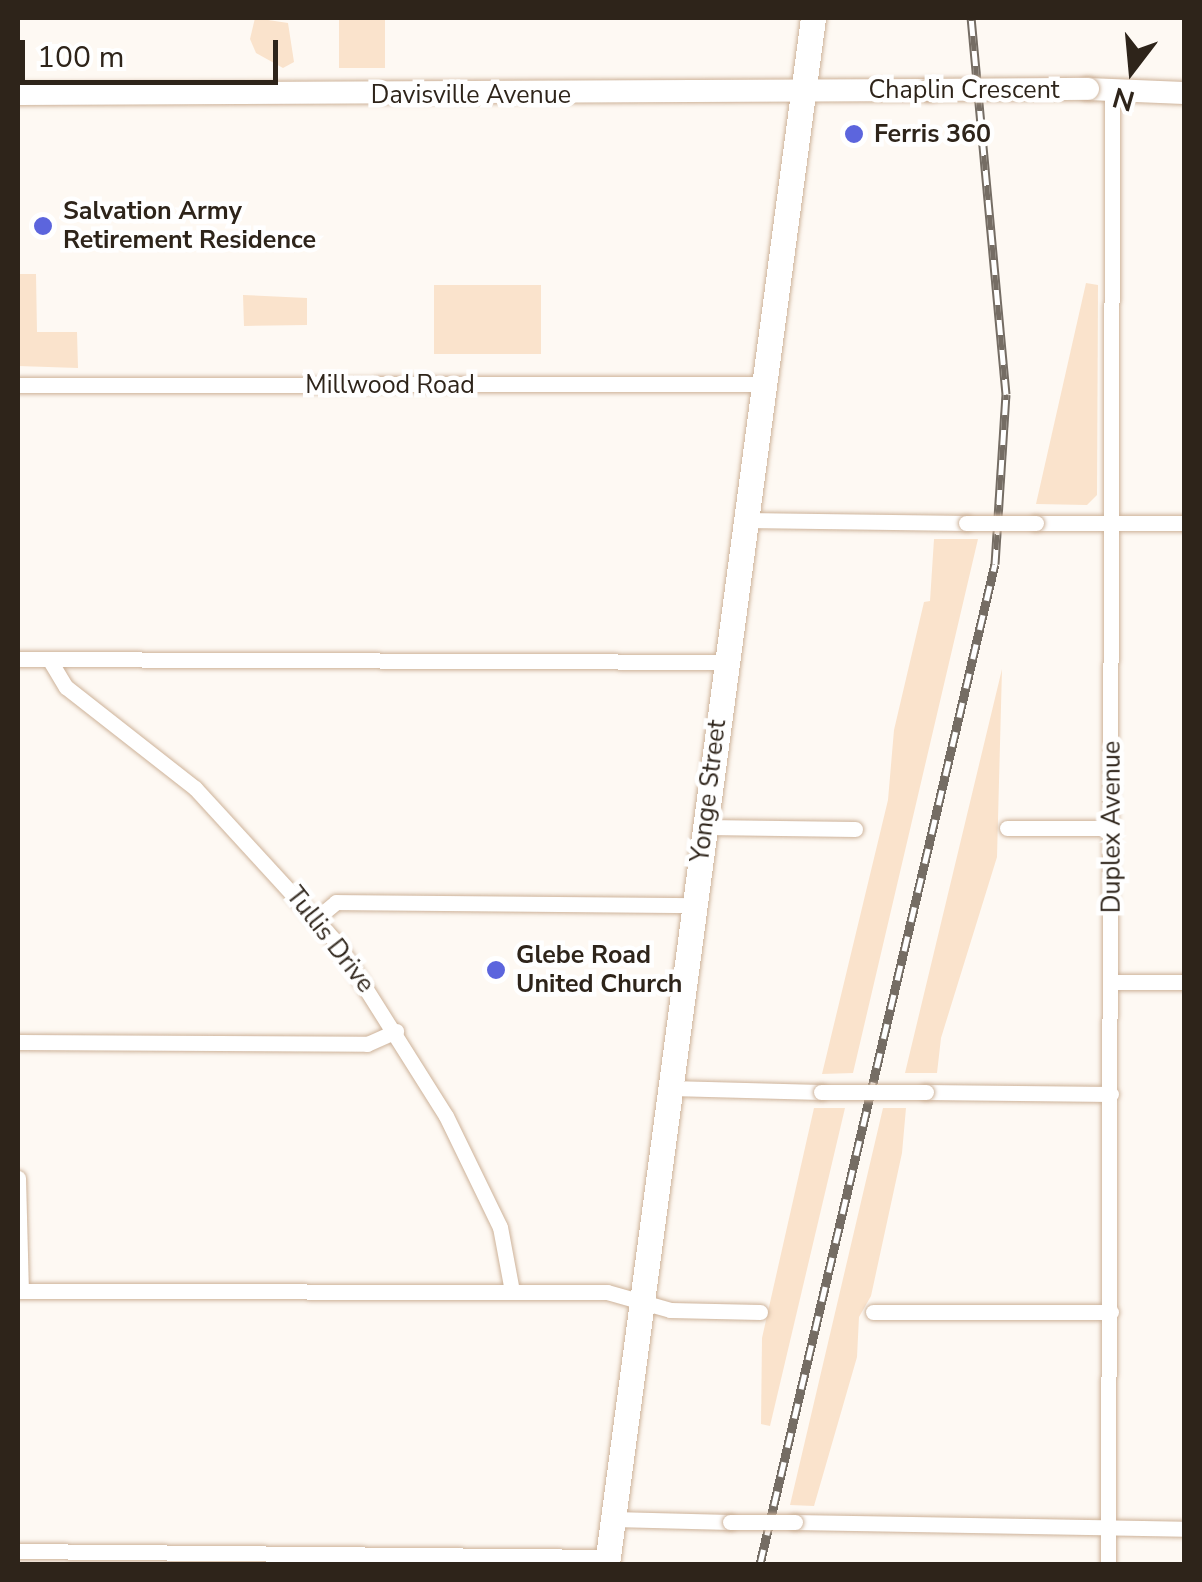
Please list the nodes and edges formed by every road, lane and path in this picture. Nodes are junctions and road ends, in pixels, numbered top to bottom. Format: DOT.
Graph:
graph roads {
  1 [pos="813,18"];
  2 [pos="1112,89"];
  3 [pos="804,92"];
  4 [pos="1184,93"];
  5 [pos="18,94"];
  6 [pos="762,384"];
  7 [pos="18,385"];
  8 [pos="744,520"];
  9 [pos="1113,522"];
  10 [pos="1184,523"];
  11 [pos="18,659"];
  12 [pos="49,659"];
  13 [pos="725,662"];
  14 [pos="705,827"];
  15 [pos="1007,828"];
  16 [pos="1112,828"];
  17 [pos="855,829"];
  18 [pos="694,905"];
  19 [pos="318,918"];
  20 [pos="1111,982"];
  21 [pos="1184,982"];
  22 [pos="396,1031"];
  23 [pos="18,1042"];
  24 [pos="670,1088"];
  25 [pos="1111,1094"];
  26 [pos="18,1178"];
  27 [pos="19,1290"];
  28 [pos="512,1291"];
  29 [pos="643,1301"];
  30 [pos="760,1312"];
  31 [pos="873,1312"];
  32 [pos="1111,1312"];
  33 [pos="613,1519"];
  34 [pos="1108,1526"];
  35 [pos="1184,1529"];
  36 [pos="18,1552"];
  37 [pos="608,1561"];
  38 [pos="1108,1564"];
  1 -- 3 [label="main road, Yonge Street"];
  2 -- 3 [label="street, Chaplin Crescent, bridge"];
  2 -- 4 [label="street, Chaplin Crescent"];
  2 -- 9 [label="street, Duplex Avenue"];
  3 -- 5 [label="street, Davisville Avenue"];
  3 -- 6 [label="main road, Yonge Street"];
  6 -- 7 [label="street, Millwood Road"];
  6 -- 8 [label="main road, Yonge Street"];
  8 -- 9 [label="street, bridge"];
  8 -- 13 [label="main road, Yonge Street"];
  9 -- 10 [label="street"];
  9 -- 16 [label="street, Duplex Avenue"];
  11 -- 12 [label="street"];
  12 -- 13 [label="street"];
  12 -- 19 [label="street, Tullis Drive"];
  13 -- 14 [label="main road, Yonge Street"];
  14 -- 17 [label="street"];
  14 -- 18 [label="main road, Yonge Street"];
  15 -- 16 [label="street"];
  16 -- 20 [label="street, Duplex Avenue"];
  18 -- 19 [label="street"];
  18 -- 24 [label="main road, Yonge Street"];
  19 -- 22 [label="street, Tullis Drive"];
  20 -- 21 [label="street"];
  20 -- 25 [label="street, Duplex Avenue"];
  22 -- 23 [label="street"];
  22 -- 28 [label="street, Tullis Drive"];
  24 -- 25 [label="street, bridge"];
  24 -- 29 [label="main road, Yonge Street"];
  25 -- 32 [label="street, Duplex Avenue"];
  26 -- 27 [label="street"];
  27 -- 28 [label="street"];
  28 -- 29 [label="street"];
  29 -- 30 [label="street"];
  29 -- 33 [label="main road, Yonge Street"];
  31 -- 32 [label="street"];
  32 -- 34 [label="street, Duplex Avenue"];
  33 -- 34 [label="street, bridge"];
  33 -- 37 [label="main road, Yonge Street"];
  34 -- 35 [label="street"];
  34 -- 38 [label="street, Duplex Avenue"];
  36 -- 37 [label="street"];
}
